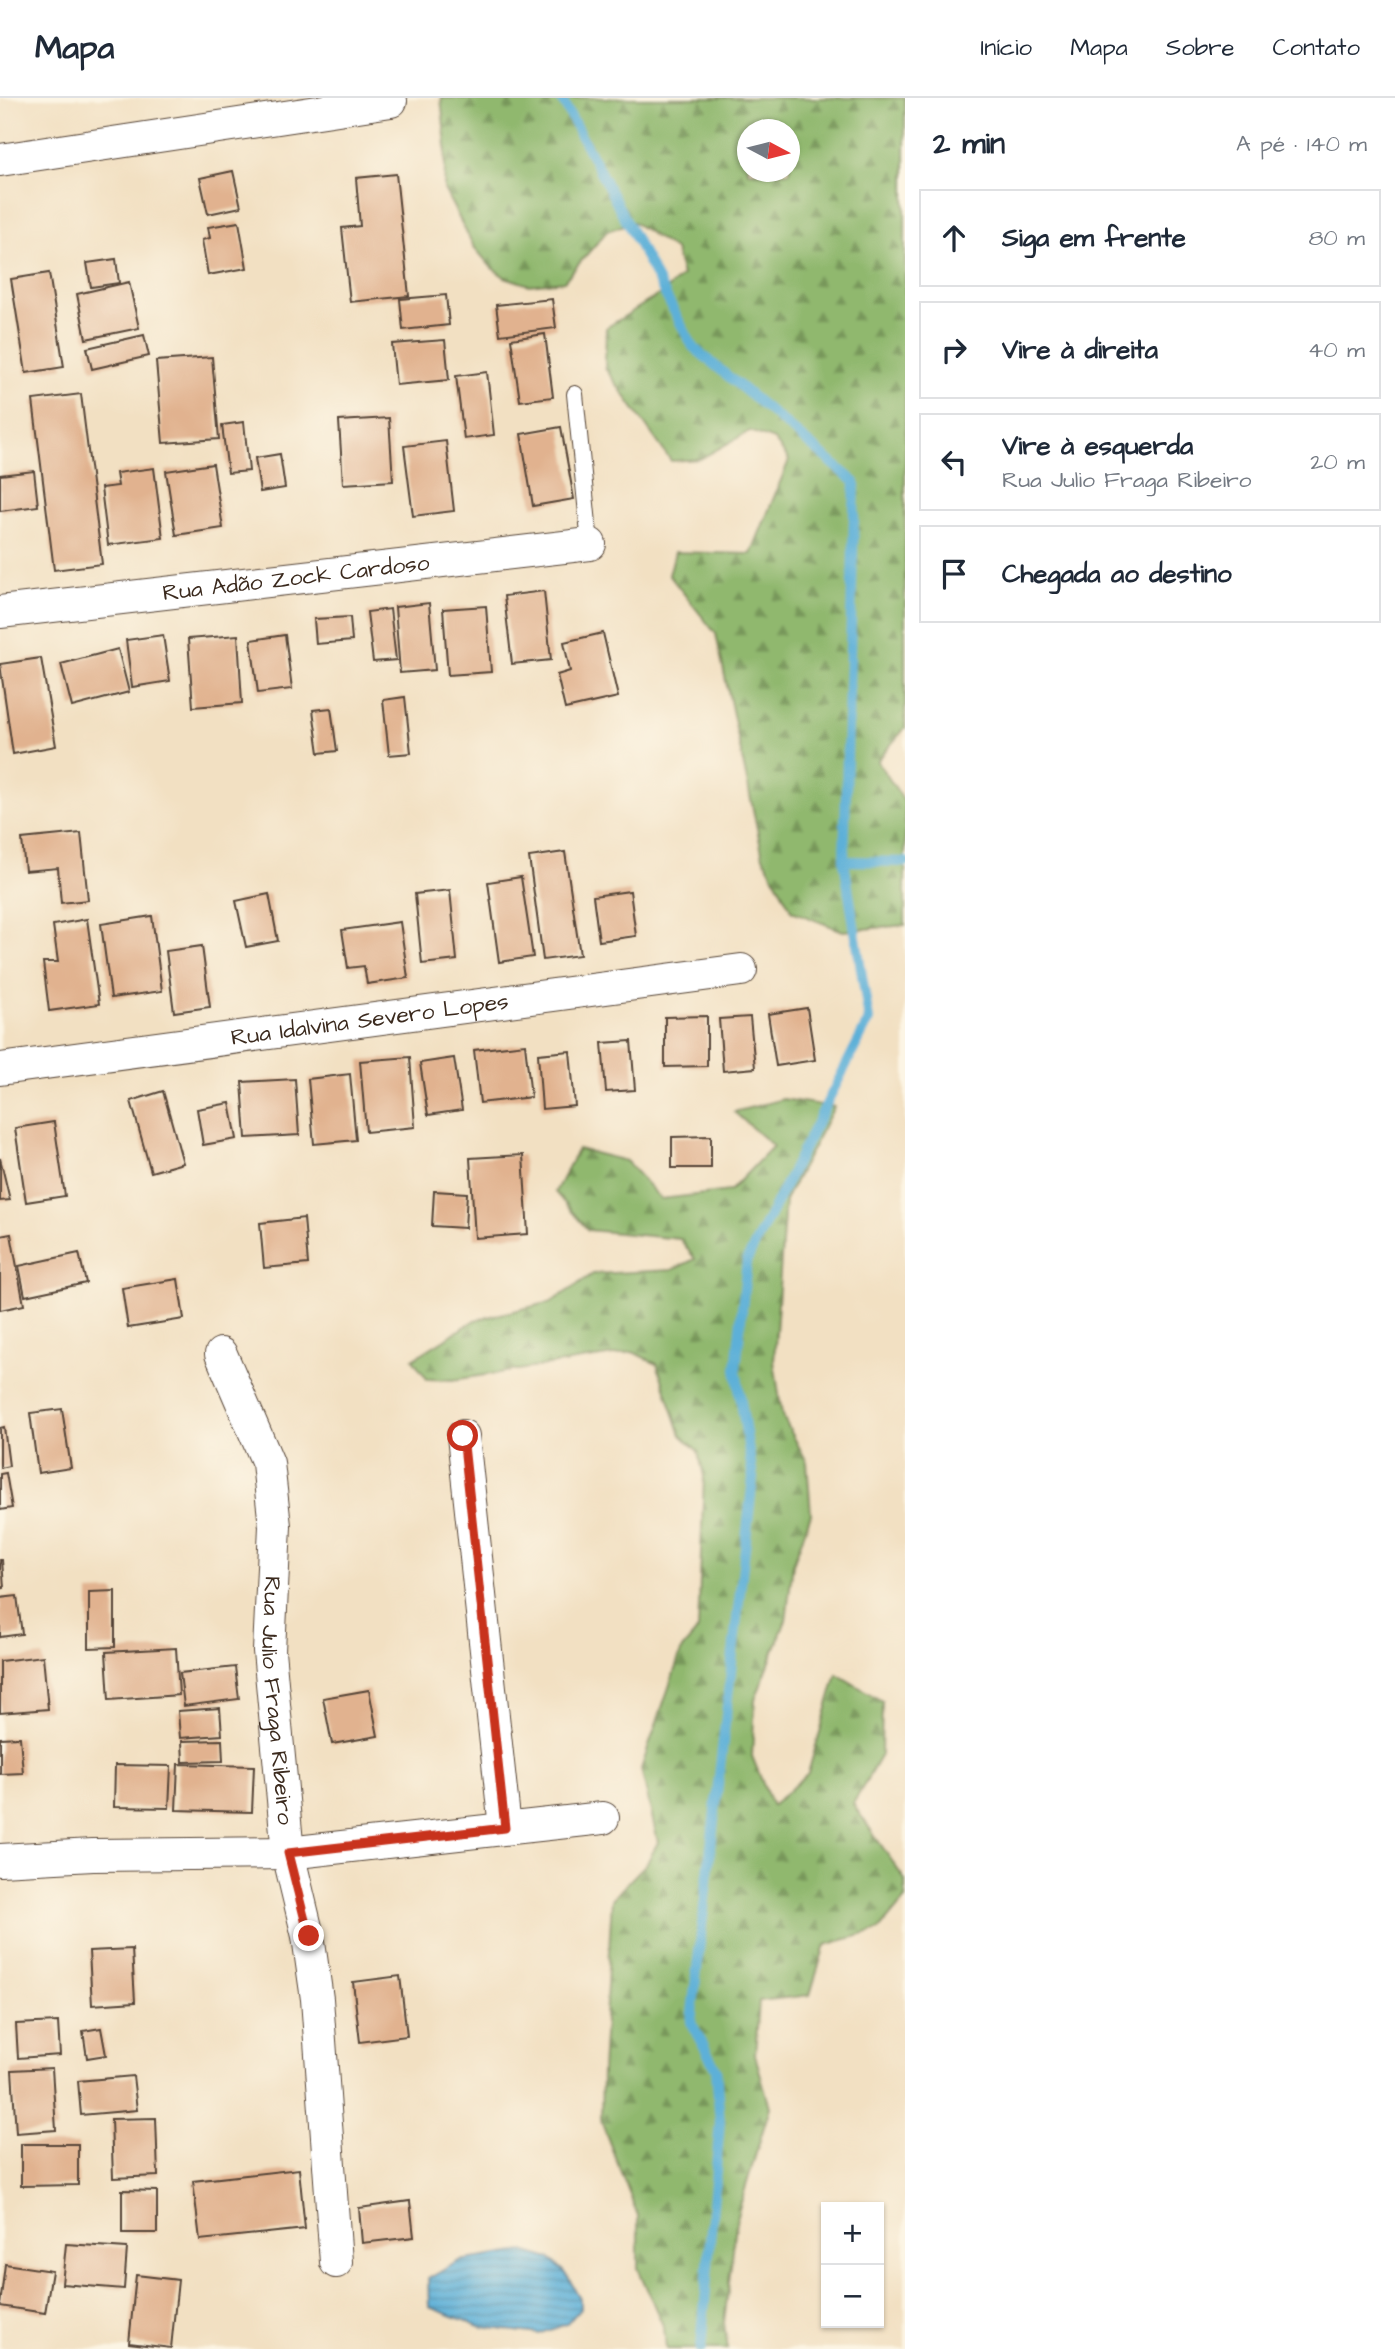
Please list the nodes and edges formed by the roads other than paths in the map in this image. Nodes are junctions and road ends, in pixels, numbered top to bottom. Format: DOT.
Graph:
graph roads {
  1 [pos="391,101"];
  2 [pos="0,160"];
  3 [pos="575,394"];
  4 [pos="590,544"];
  5 [pos="0,612"];
  6 [pos="741,970"];
  7 [pos="0,1069"];
  8 [pos="221,1354"];
  9 [pos="463,1436"];
  10 [pos="603,1818"];
  11 [pos="505,1828"];
  12 [pos="288,1853"];
  13 [pos="0,1860"];
  14 [pos="336,2262"];
  1 -- 2 [label="street"];
  3 -- 4 [label="lane"];
  4 -- 5 [label="street, Rua Adão Zock Cardoso"];
  6 -- 7 [label="street, Rua Idalvina Severo Lopes"];
  8 -- 12 [label="street, Rua Julio Fraga Ribeiro"];
  9 -- 11 [label="street"];
  10 -- 11 [label="street"];
  11 -- 12 [label="street"];
  12 -- 13 [label="street"];
  12 -- 14 [label="street, Rua Julio Fraga Ribeiro"];
}
